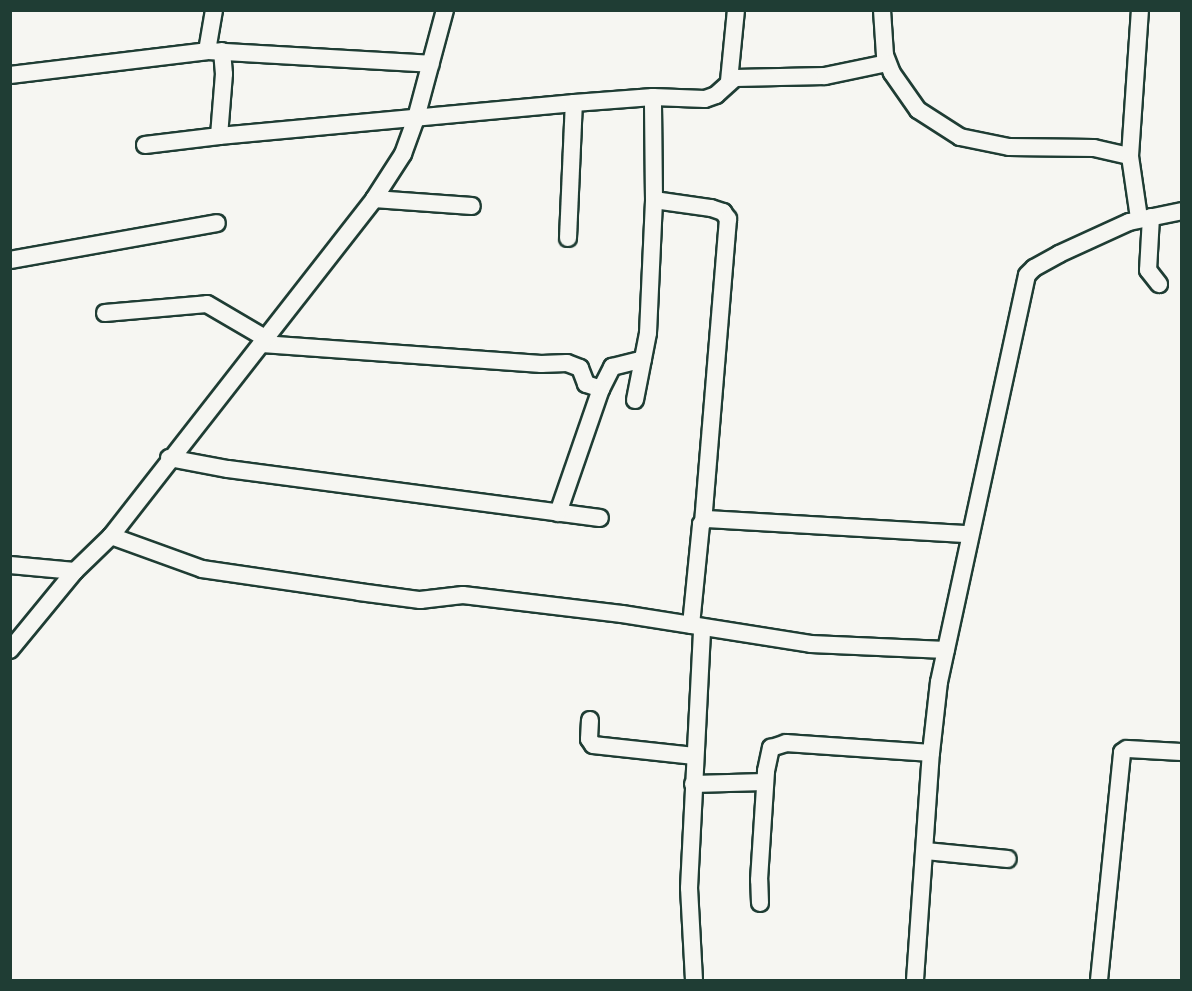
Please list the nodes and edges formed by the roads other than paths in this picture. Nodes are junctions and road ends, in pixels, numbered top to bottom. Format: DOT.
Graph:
graph roads {
  1 [pos="214,10"];
  2 [pos="445,10"];
  3 [pos="736,10"];
  4 [pos="882,10"];
  5 [pos="1140,10"];
  6 [pos="214,51"];
  7 [pos="887,63"];
  8 [pos="431,64"];
  9 [pos="10,75"];
  10 [pos="729,81"];
  11 [pos="653,96"];
  12 [pos="574,103"];
  13 [pos="416,118"];
  14 [pos="219,135"];
  15 [pos="145,145"];
  16 [pos="1130,156"];
  17 [pos="374,200"];
  18 [pos="654,200"];
  19 [pos="472,206"];
  20 [pos="1182,211"];
  21 [pos="1145,218"];
  22 [pos="217,223"];
  23 [pos="568,238"];
  24 [pos="10,260"];
  25 [pos="1159,284"];
  26 [pos="105,313"];
  27 [pos="263,341"];
  28 [pos="643,359"];
  29 [pos="601,389"];
  30 [pos="635,400"];
  31 [pos="169,458"];
  32 [pos="558,513"];
  33 [pos="600,518"];
  34 [pos="703,520"];
  35 [pos="970,534"];
  36 [pos="111,536"];
  37 [pos="10,566"];
  38 [pos="75,571"];
  39 [pos="696,626"];
  40 [pos="11,649"];
  41 [pos="946,650"];
  42 [pos="590,720"];
  43 [pos="1182,752"];
  44 [pos="931,753"];
  45 [pos="694,756"];
  46 [pos="765,782"];
  47 [pos="693,784"];
  48 [pos="926,851"];
  49 [pos="1008,859"];
  50 [pos="760,903"];
  51 [pos="694,981"];
  52 [pos="915,981"];
  53 [pos="1099,981"];
  1 -- 6 [label="street"];
  2 -- 8 [label="street"];
  3 -- 10 [label="street"];
  4 -- 7 [label="street"];
  5 -- 16 [label="street"];
  6 -- 8 [label="street"];
  6 -- 9 [label="street"];
  6 -- 14 [label="street"];
  7 -- 10 [label="street"];
  7 -- 16 [label="street"];
  8 -- 13 [label="street"];
  10 -- 11 [label="street"];
  11 -- 12 [label="street"];
  11 -- 18 [label="street"];
  12 -- 13 [label="street"];
  12 -- 23 [label="street"];
  13 -- 14 [label="street"];
  13 -- 17 [label="street"];
  14 -- 15 [label="street"];
  16 -- 21 [label="street"];
  17 -- 19 [label="street"];
  17 -- 27 [label="street"];
  18 -- 28 [label="street"];
  18 -- 34 [label="street"];
  20 -- 21 [label="street"];
  21 -- 25 [label="street"];
  21 -- 35 [label="street"];
  22 -- 24 [label="street"];
  26 -- 27 [label="street"];
  27 -- 29 [label="street"];
  27 -- 31 [label="street"];
  28 -- 29 [label="street"];
  28 -- 30 [label="street"];
  29 -- 32 [label="street"];
  31 -- 32 [label="street"];
  31 -- 36 [label="street"];
  32 -- 33 [label="street"];
  34 -- 35 [label="street"];
  34 -- 39 [label="street"];
  35 -- 41 [label="street"];
  36 -- 38 [label="street"];
  36 -- 39 [label="street"];
  37 -- 38 [label="street"];
  38 -- 40 [label="street"];
  39 -- 41 [label="street"];
  39 -- 45 [label="street"];
  41 -- 44 [label="street"];
  42 -- 45 [label="street"];
  43 -- 53 [label="street"];
  44 -- 46 [label="street"];
  44 -- 48 [label="street"];
  45 -- 47 [label="street"];
  46 -- 47 [label="street"];
  46 -- 50 [label="street"];
  47 -- 51 [label="street"];
  48 -- 49 [label="street"];
  48 -- 52 [label="street"];
}
